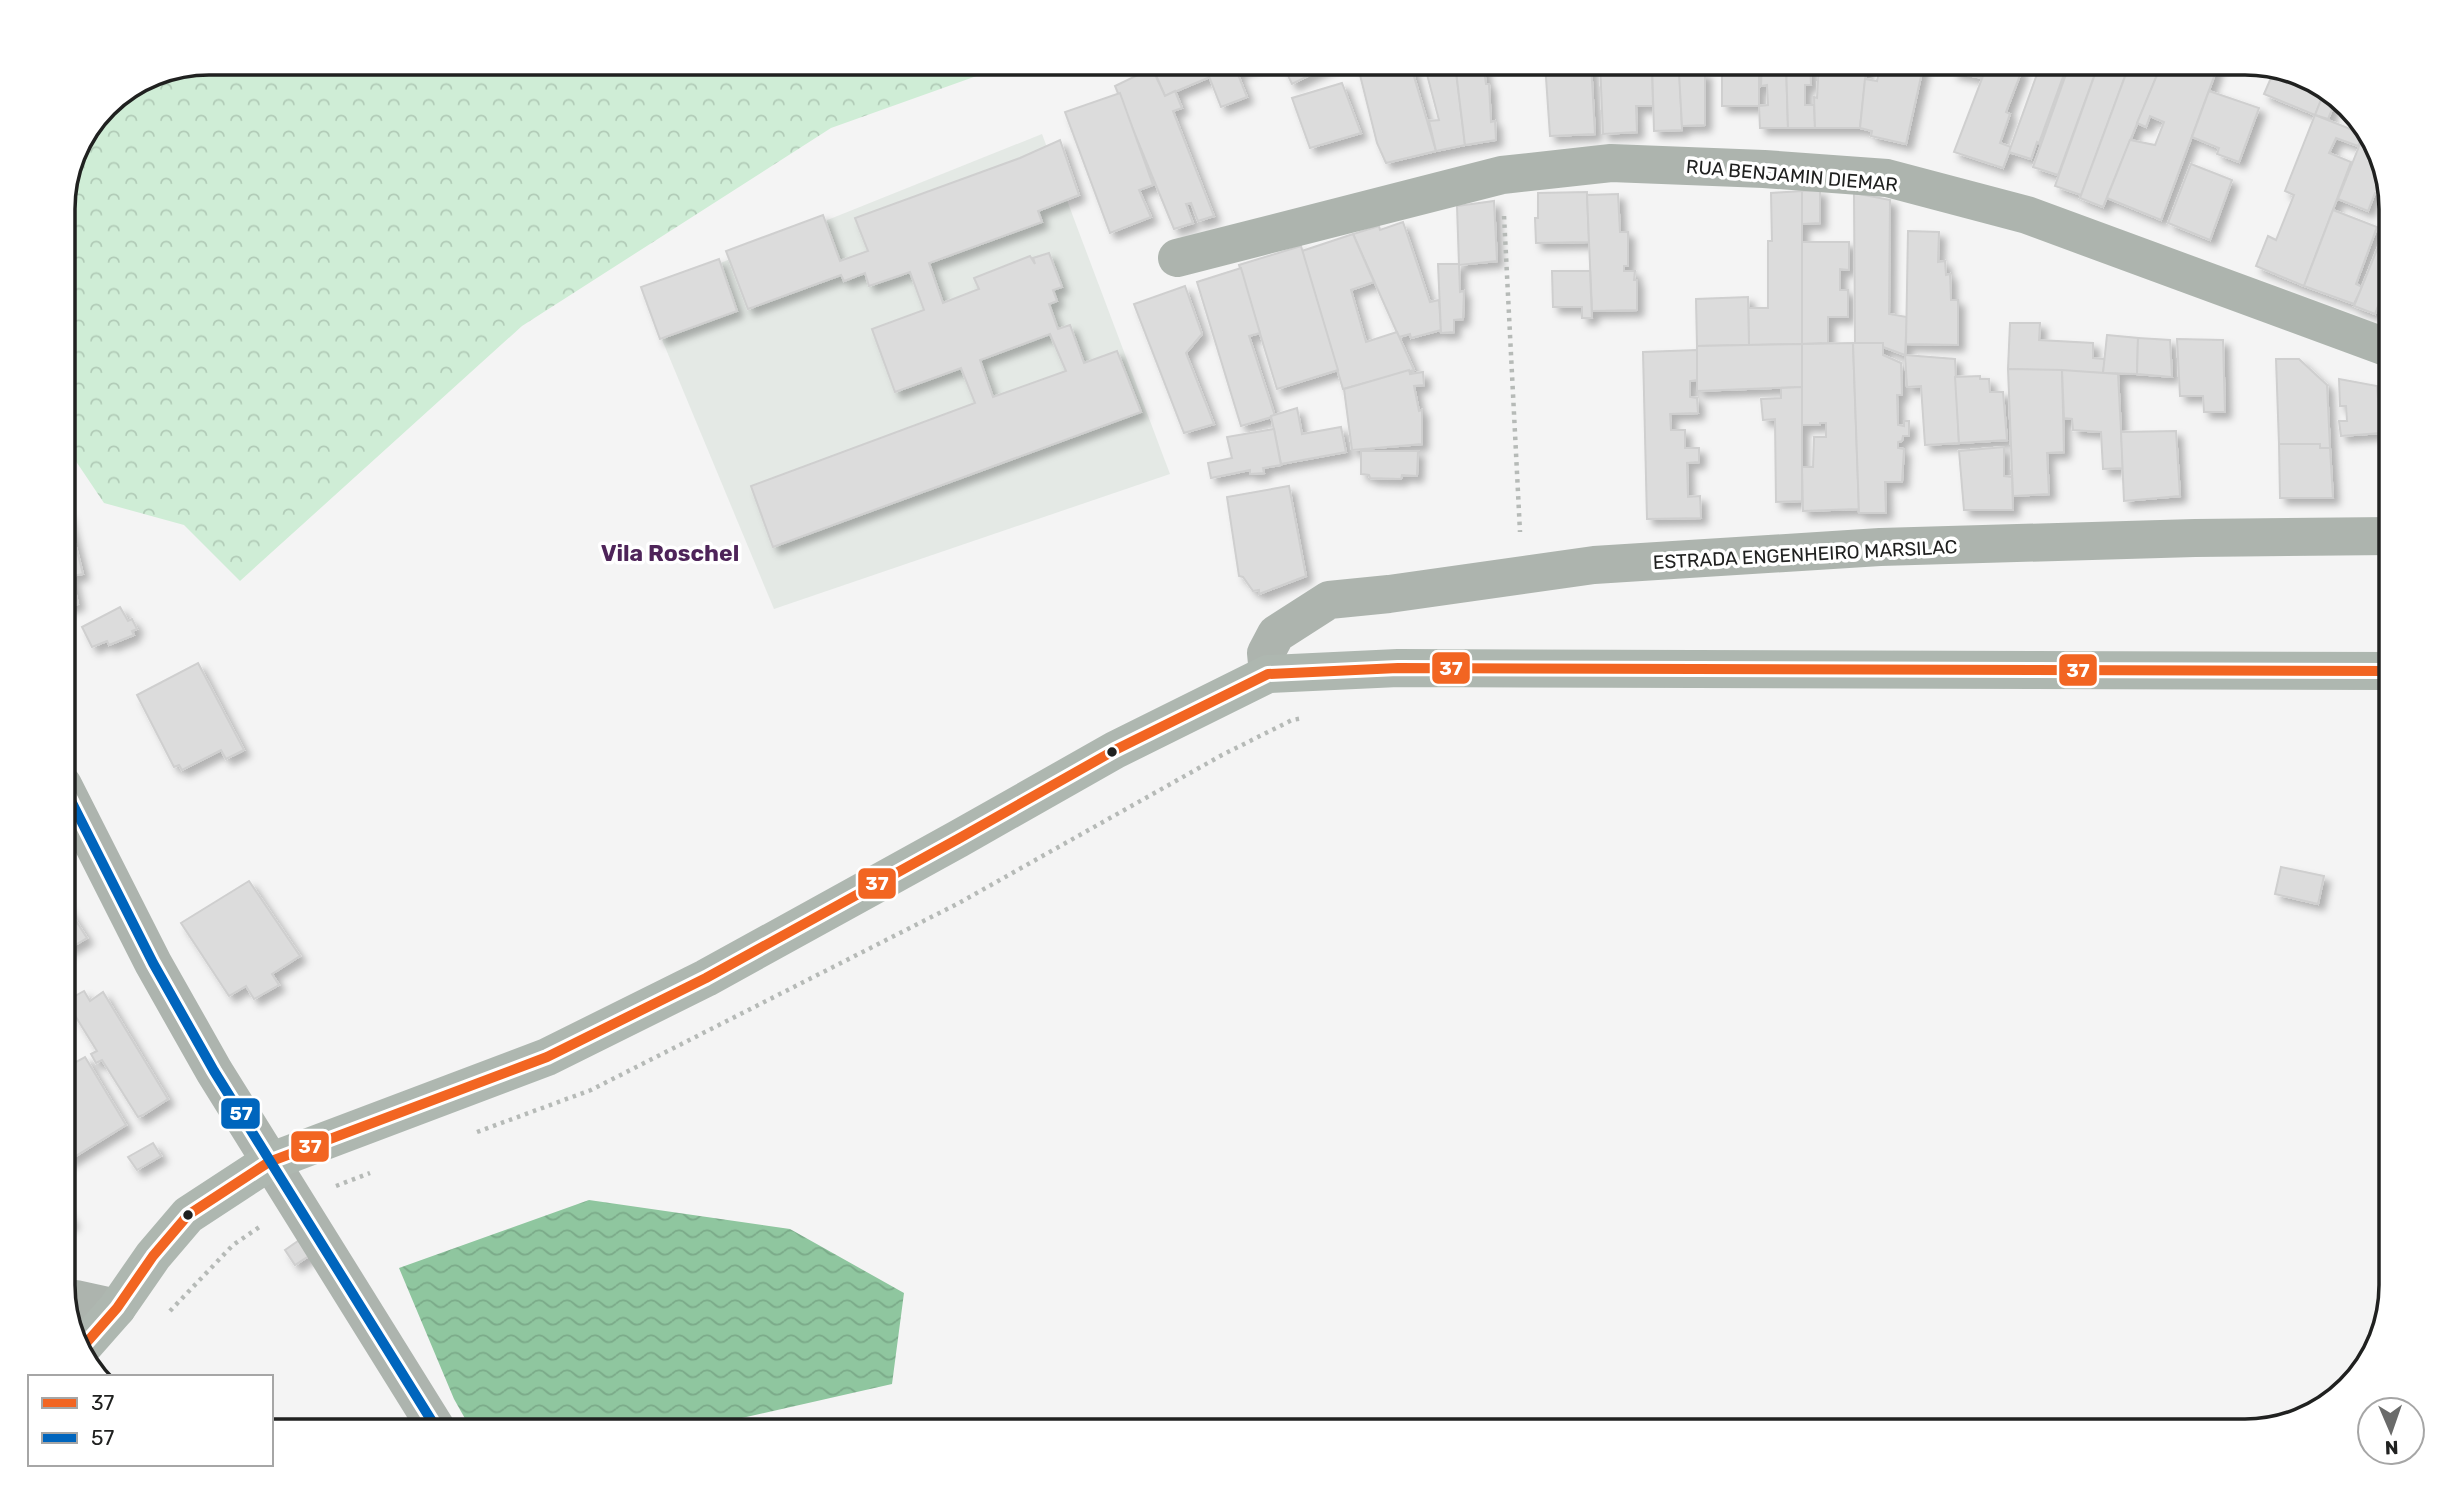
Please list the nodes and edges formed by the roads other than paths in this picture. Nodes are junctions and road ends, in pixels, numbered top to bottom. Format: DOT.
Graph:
graph roads {
  1 [pos="1177,258"];
  2 [pos="2378,344"];
  3 [pos="2378,536"];
  4 [pos="2378,671"];
  5 [pos="1268,674"];
  6 [pos="76,811"];
  7 [pos="269,1162"];
  8 [pos="77,1299"];
  9 [pos="117,1308"];
  10 [pos="88,1341"];
  11 [pos="432,1419"];
  1 -- 2 [label="street, RUA BENJAMIN DIEMAR"];
  3 -- 5 [label="street, ESTRADA ENGENHEIRO MARSILAC"];
  4 -- 5 [label="main road"];
  5 -- 7 [label="main road"];
  6 -- 7 [label="street"];
  7 -- 9 [label="main road"];
  7 -- 11 [label="street"];
  8 -- 9 [label="street"];
  9 -- 10 [label="main road"];
}
